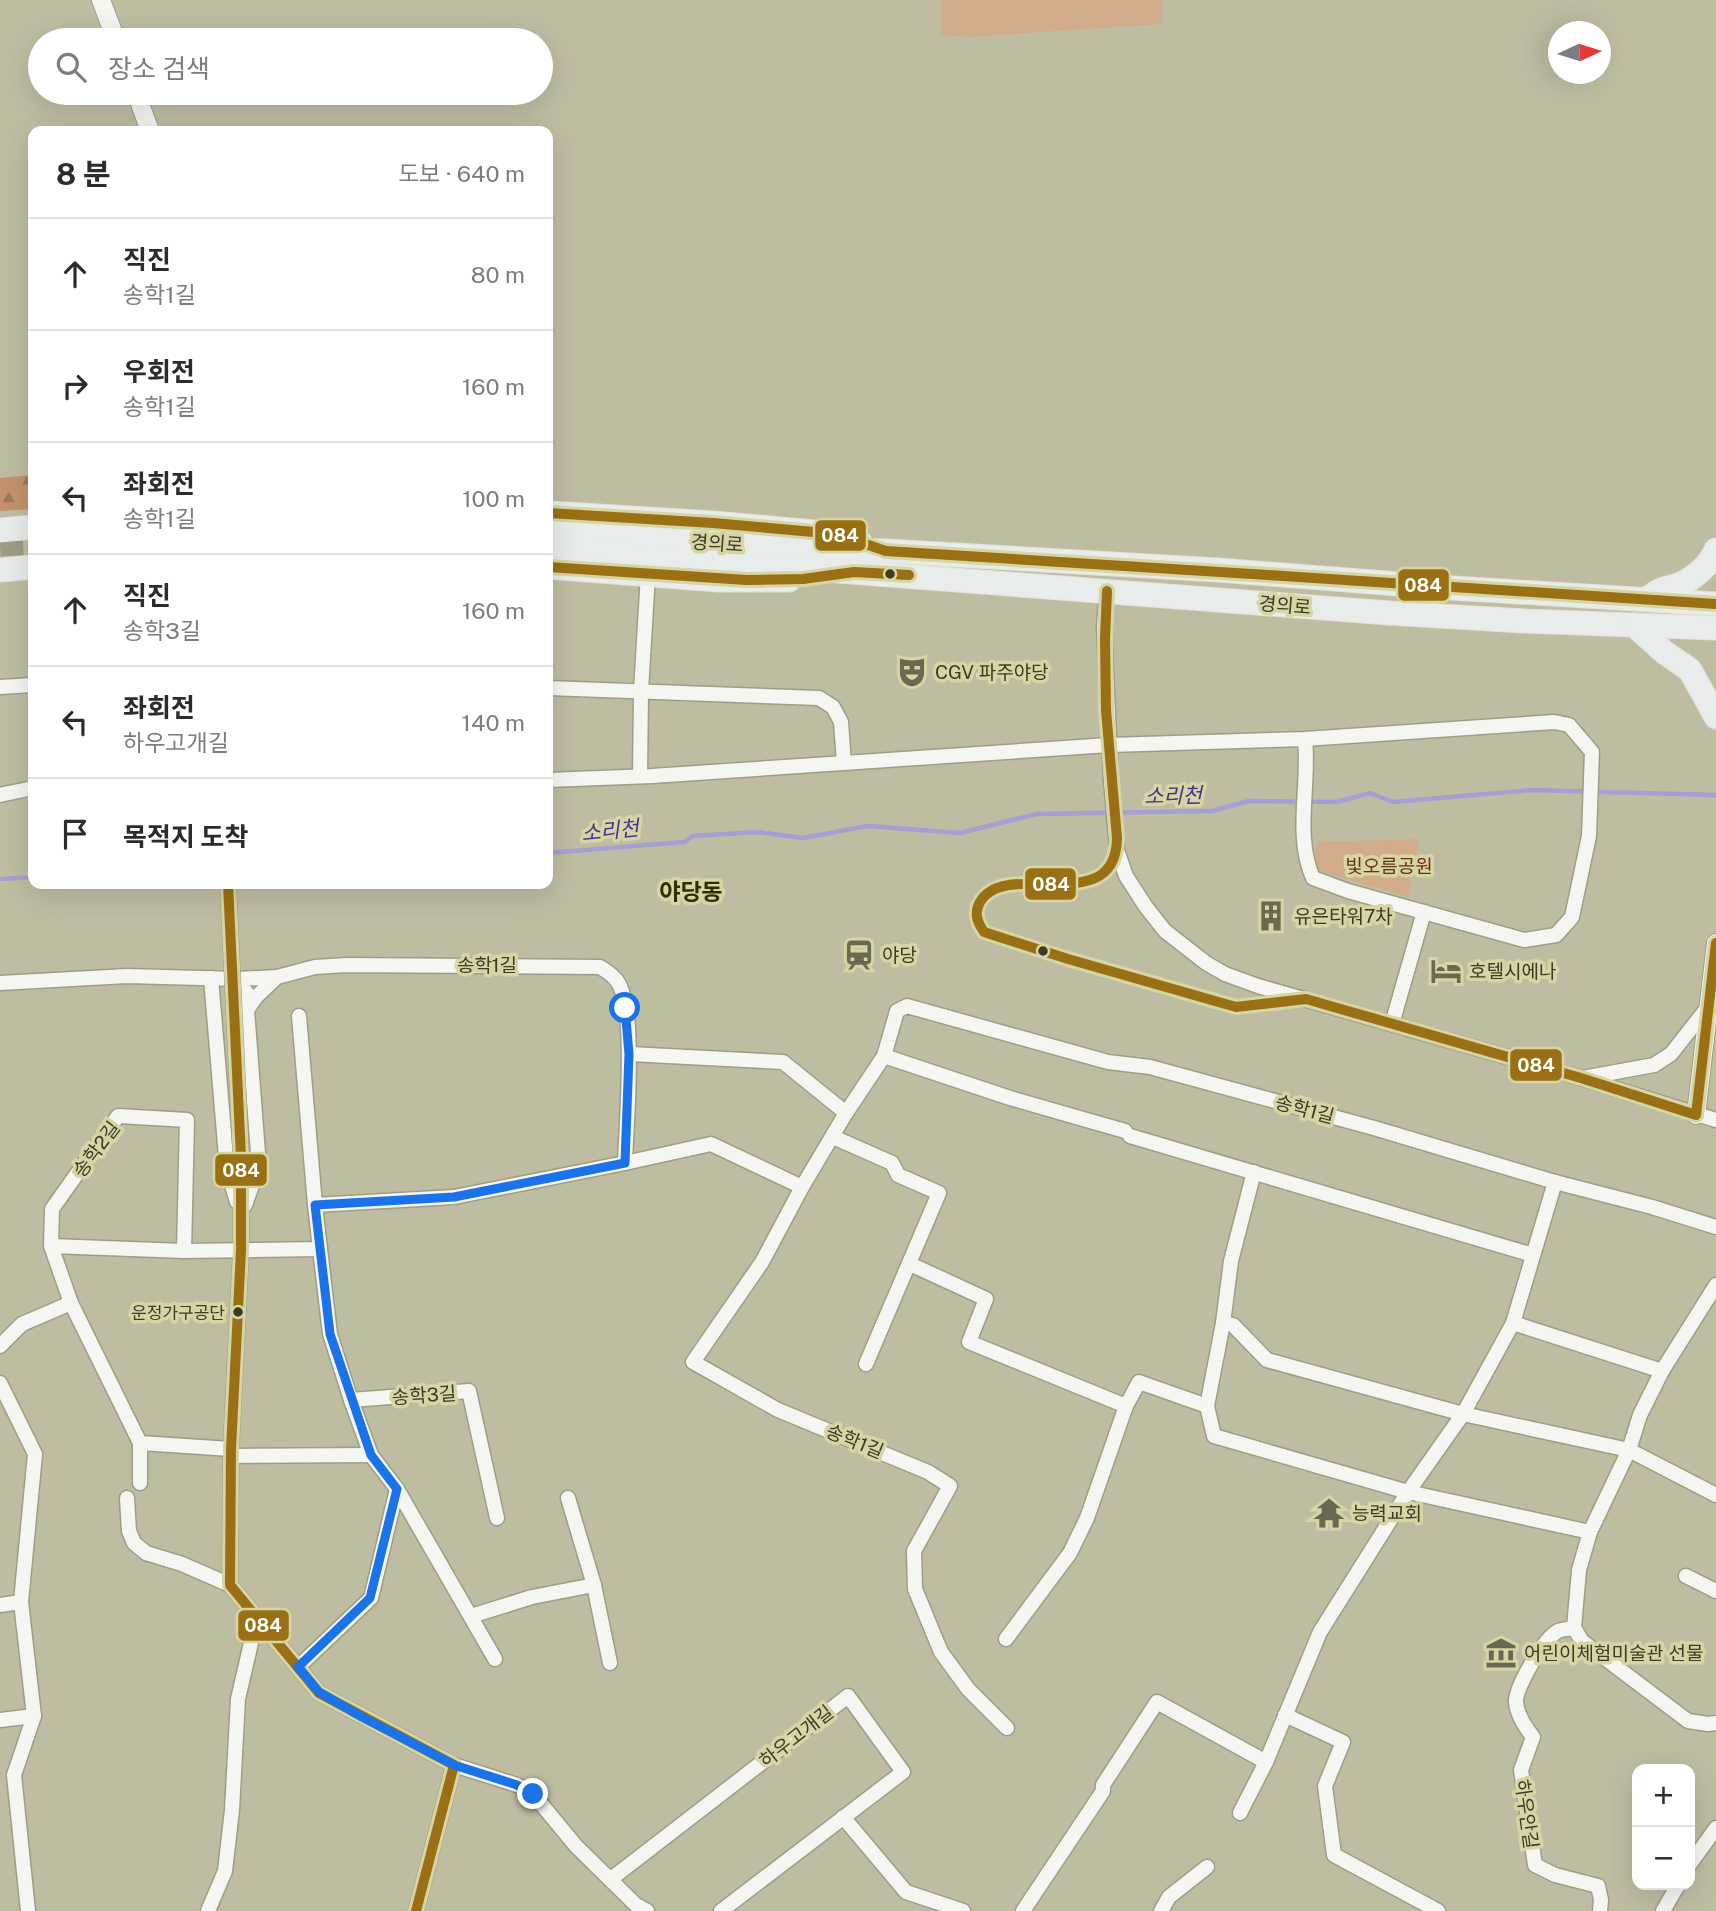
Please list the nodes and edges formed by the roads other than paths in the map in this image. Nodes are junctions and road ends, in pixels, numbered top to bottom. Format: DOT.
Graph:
graph roads {
  1 [pos="101,0"];
  2 [pos="112,28"];
  3 [pos="140,105"];
  4 [pos="148,126"];
  5 [pos="553,513"];
  6 [pos="28,527"];
  7 [pos="0,530"];
  8 [pos="553,532"];
  9 [pos="553,549"];
  10 [pos="1716,550"];
  11 [pos="886,551"];
  12 [pos="28,567"];
  13 [pos="553,568"];
  14 [pos="0,570"];
  15 [pos="854,572"];
  16 [pos="648,574"];
  17 [pos="1107,591"];
  18 [pos="1646,600"];
  19 [pos="1716,604"];
  20 [pos="1634,625"];
  21 [pos="1716,628"];
  22 [pos="28,685"];
  23 [pos="0,687"];
  24 [pos="553,688"];
  25 [pos="641,691"];
  26 [pos="1716,717"];
  27 [pos="1305,739"];
  28 [pos="1109,745"];
  29 [pos="844,763"];
  30 [pos="640,776"];
  31 [pos="553,780"];
  32 [pos="28,789"];
  33 [pos="0,795"];
  34 [pos="228,889"];
  35 [pos="1424,912"];
  36 [pos="1716,943"];
  37 [pos="277,977"];
  38 [pos="211,978"];
  39 [pos="237,979"];
  40 [pos="0,983"];
  41 [pos="1708,1007"];
  42 [pos="247,1010"];
  43 [pos="299,1016"];
  44 [pos="1392,1024"];
  45 [pos="629,1054"];
  46 [pos="884,1056"];
  47 [pos="1581,1078"];
  48 [pos="846,1114"];
  49 [pos="1696,1115"];
  50 [pos="1716,1120"];
  51 [pos="833,1137"];
  52 [pos="625,1163"];
  53 [pos="1254,1172"];
  54 [pos="1555,1182"];
  55 [pos="802,1187"];
  56 [pos="315,1205"];
  57 [pos="241,1216"];
  58 [pos="1716,1227"];
  59 [pos="51,1246"];
  60 [pos="320,1249"];
  61 [pos="241,1250"];
  62 [pos="184,1251"];
  63 [pos="1534,1255"];
  64 [pos="910,1264"];
  65 [pos="1716,1285"];
  66 [pos="71,1303"];
  67 [pos="1223,1323"];
  68 [pos="1513,1323"];
  69 [pos="0,1346"];
  70 [pos="866,1364"];
  71 [pos="1662,1370"];
  72 [pos="0,1383"];
  73 [pos="351,1400"];
  74 [pos="1126,1406"];
  75 [pos="1207,1406"];
  76 [pos="1463,1414"];
  77 [pos="141,1443"];
  78 [pos="1629,1450"];
  79 [pos="230,1453"];
  80 [pos="371,1455"];
  81 [pos="141,1483"];
  82 [pos="397,1489"];
  83 [pos="1408,1492"];
  84 [pos="1716,1495"];
  85 [pos="127,1498"];
  86 [pos="568,1498"];
  87 [pos="497,1518"];
  88 [pos="1590,1532"];
  89 [pos="1686,1576"];
  90 [pos="230,1585"];
  91 [pos="594,1585"];
  92 [pos="1716,1591"];
  93 [pos="21,1602"];
  94 [pos="0,1605"];
  95 [pos="471,1616"];
  96 [pos="257,1617"];
  97 [pos="1574,1628"];
  98 [pos="1006,1639"];
  99 [pos="495,1659"];
  100 [pos="610,1663"];
  101 [pos="298,1667"];
  102 [pos="1285,1715"];
  103 [pos="34,1716"];
  104 [pos="0,1720"];
  105 [pos="1716,1723"];
  106 [pos="1007,1728"];
  107 [pos="1266,1762"];
  108 [pos="454,1765"];
  109 [pos="1240,1813"];
  110 [pos="844,1817"];
  111 [pos="1716,1828"];
  112 [pos="1695,1857"];
  113 [pos="1207,1867"];
  114 [pos="611,1879"];
  115 [pos="1675,1890"];
  116 [pos="638,1909"];
  117 [pos="28,1911"];
  118 [pos="208,1911"];
  119 [pos="416,1911"];
  120 [pos="721,1911"];
  121 [pos="964,1911"];
  122 [pos="1023,1911"];
  123 [pos="1161,1911"];
  124 [pos="1438,1911"];
  125 [pos="1600,1911"];
  126 [pos="1663,1911"];
  1 -- 2 [label="street"];
  3 -- 4 [label="street"];
  5 -- 11 [label="main road, 경의로"];
  6 -- 7 [label="main road"];
  8 -- 11 [label="main road, 경의로"];
  9 -- 15 [label="main road, 경의로"];
  10 -- 18 [label="main road"];
  11 -- 18 [label="main road, 경의로"];
  12 -- 14 [label="main road"];
  13 -- 16 [label="main road, 경의로"];
  15 -- 16 [label="main road, 경의로"];
  15 -- 17 [label="main road, 경의로"];
  16 -- 25 [label="street"];
  17 -- 20 [label="main road, 경의로"];
  17 -- 28 [label="street"];
  18 -- 19 [label="main road, 경의로"];
  20 -- 21 [label="main road, 경의로"];
  20 -- 26 [label="main road"];
  22 -- 23 [label="street"];
  24 -- 25 [label="street"];
  25 -- 29 [label="street"];
  25 -- 30 [label="street"];
  27 -- 28 [label="street"];
  27 -- 35 [label="street"];
  27 -- 35 [label="street"];
  28 -- 29 [label="street"];
  28 -- 44 [label="street"];
  29 -- 30 [label="street"];
  30 -- 31 [label="street"];
  32 -- 33 [label="street"];
  34 -- 57 [label="street, bridge"];
  35 -- 44 [label="street"];
  36 -- 41 [label="street"];
  37 -- 39 [label="street, 송학1길"];
  37 -- 42 [label="street"];
  37 -- 45 [label="street, 송학1길"];
  38 -- 39 [label="street"];
  38 -- 40 [label="street"];
  38 -- 57 [label="street"];
  39 -- 42 [label="street"];
  41 -- 47 [label="street"];
  41 -- 49 [label="street"];
  42 -- 57 [label="street"];
  43 -- 56 [label="street"];
  44 -- 47 [label="street"];
  45 -- 48 [label="street"];
  45 -- 52 [label="street, 송학1길"];
  46 -- 48 [label="street, 송학1길"];
  46 -- 53 [label="street"];
  46 -- 54 [label="street, 송학1길"];
  47 -- 49 [label="street"];
  48 -- 51 [label="street, 송학1길"];
  49 -- 50 [label="street"];
  51 -- 55 [label="street, 송학1길"];
  51 -- 64 [label="street"];
  52 -- 55 [label="street"];
  52 -- 56 [label="street"];
  53 -- 63 [label="street"];
  53 -- 67 [label="street"];
  54 -- 58 [label="street, 송학1길"];
  54 -- 63 [label="street"];
  55 -- 106 [label="street, 송학1길"];
  56 -- 60 [label="street"];
  57 -- 61 [label="street"];
  59 -- 62 [label="street"];
  59 -- 62 [label="street, 송학2길"];
  59 -- 66 [label="street, 송학2길"];
  60 -- 61 [label="street"];
  60 -- 73 [label="street"];
  61 -- 62 [label="street"];
  61 -- 79 [label="street"];
  63 -- 68 [label="street"];
  64 -- 70 [label="street"];
  64 -- 74 [label="street"];
  65 -- 71 [label="street"];
  66 -- 69 [label="street"];
  66 -- 77 [label="street, 송학2길"];
  67 -- 75 [label="street"];
  67 -- 76 [label="street"];
  68 -- 71 [label="street"];
  68 -- 76 [label="street"];
  71 -- 78 [label="street"];
  72 -- 93 [label="street"];
  73 -- 80 [label="street"];
  73 -- 87 [label="street, 송학3길"];
  74 -- 75 [label="street"];
  74 -- 98 [label="street"];
  75 -- 83 [label="street"];
  76 -- 78 [label="street"];
  76 -- 83 [label="street"];
  77 -- 79 [label="street"];
  77 -- 81 [label="street"];
  78 -- 84 [label="street"];
  78 -- 88 [label="street"];
  79 -- 80 [label="street"];
  79 -- 90 [label="street"];
  80 -- 82 [label="street"];
  82 -- 95 [label="street"];
  82 -- 101 [label="street"];
  83 -- 88 [label="street"];
  83 -- 102 [label="street"];
  85 -- 90 [label="street"];
  86 -- 91 [label="street"];
  88 -- 97 [label="street"];
  89 -- 92 [label="street"];
  90 -- 96 [label="street"];
  91 -- 95 [label="street"];
  91 -- 100 [label="street"];
  93 -- 94 [label="street"];
  93 -- 103 [label="street"];
  95 -- 99 [label="street"];
  96 -- 101 [label="street"];
  96 -- 118 [label="street"];
  97 -- 105 [label="street"];
  97 -- 125 [label="street, 하우안길"];
  101 -- 108 [label="street"];
  102 -- 107 [label="street"];
  102 -- 124 [label="street"];
  103 -- 104 [label="street"];
  103 -- 117 [label="street"];
  107 -- 109 [label="street"];
  107 -- 122 [label="street"];
  108 -- 114 [label="street"];
  108 -- 119 [label="street"];
  110 -- 114 [label="street, 하우고개길"];
  110 -- 120 [label="street, 하우고개길"];
  110 -- 121 [label="street"];
  111 -- 112 [label="street"];
  113 -- 123 [label="street"];
  114 -- 116 [label="street"];
  115 -- 126 [label="street"];
}
